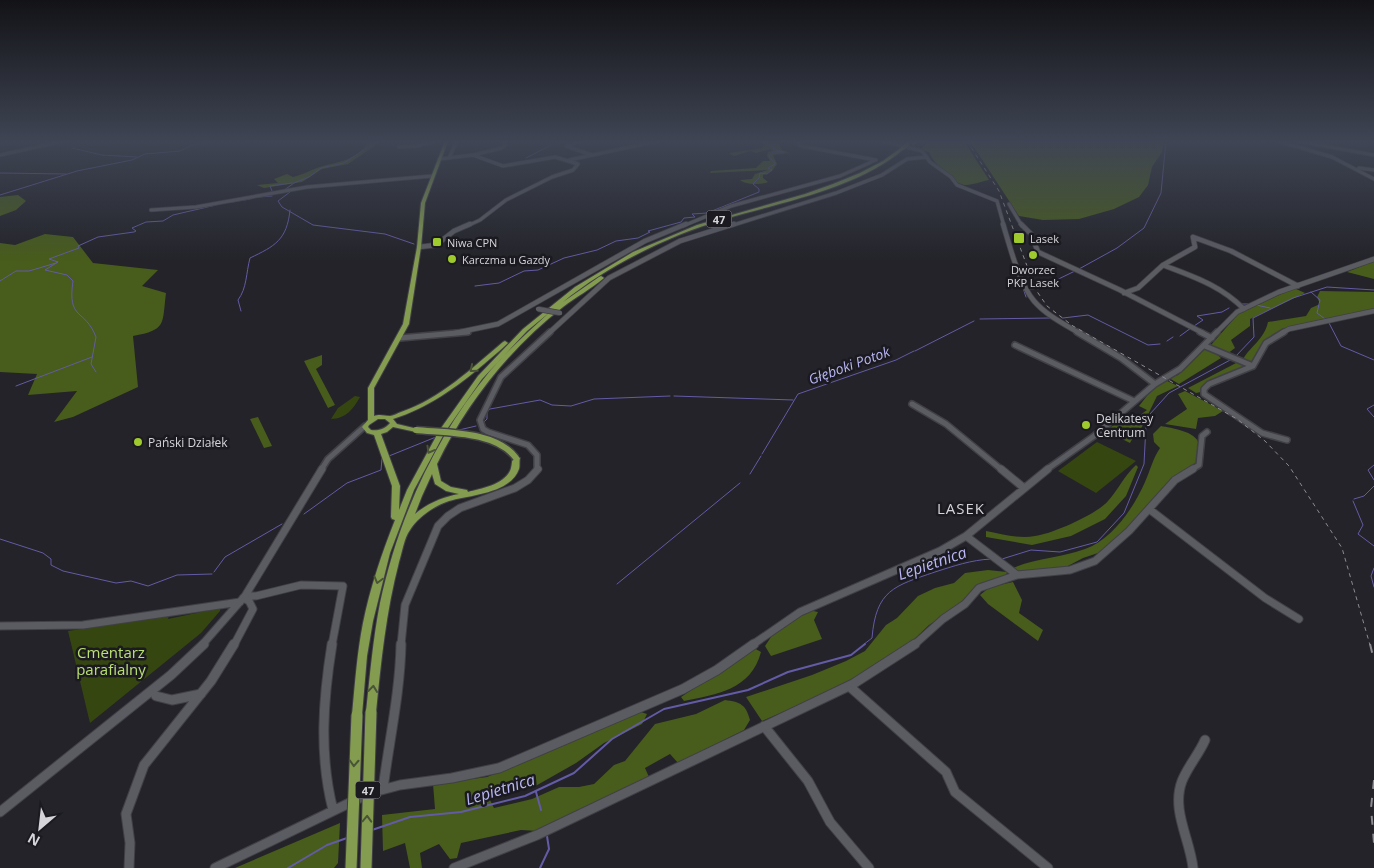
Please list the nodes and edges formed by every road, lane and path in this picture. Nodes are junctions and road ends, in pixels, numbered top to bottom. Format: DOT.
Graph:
graph roads {
  1 [pos="360,182"];
  2 [pos="430,182"];
  3 [pos="543,182"];
  4 [pos="820,182"];
  5 [pos="840,182"];
  6 [pos="850,182"];
  7 [pos="866,182"];
  8 [pos="953,182"];
  9 [pos="1009,204"];
  10 [pos="150,210"];
  11 [pos="419,247"];
  12 [pos="1374,259"];
  13 [pos="1164,265"];
  14 [pos="1298,286"];
  15 [pos="1124,293"];
  16 [pos="528,307"];
  17 [pos="1244,309"];
  18 [pos="1374,311"];
  19 [pos="568,315"];
  20 [pos="525,328"];
  21 [pos="400,338"];
  22 [pos="1212,338"];
  23 [pos="1015,345"];
  24 [pos="1205,346"];
  25 [pos="1253,366"];
  26 [pos="1155,384"];
  27 [pos="1134,401"];
  28 [pos="912,404"];
  29 [pos="372,408"];
  30 [pos="371,420"];
  31 [pos="388,422"];
  32 [pos="366,429"];
  33 [pos="1207,432"];
  34 [pos="377,433"];
  35 [pos="1287,440"];
  36 [pos="434,461"];
  37 [pos="1024,488"];
  38 [pos="475,493"];
  39 [pos="1149,508"];
  40 [pos="392,533"];
  41 [pos="404,533"];
  42 [pos="966,536"];
  43 [pos="1013,573"];
  44 [pos="243,599"];
  45 [pos="1299,619"];
  46 [pos="0,626"];
  47 [pos="849,686"];
  48 [pos="201,694"];
  49 [pos="156,696"];
  50 [pos="764,726"];
  51 [pos="1205,740"];
  52 [pos="383,790"];
  53 [pos="333,810"];
  54 [pos="0,812"];
  55 [pos="129,868"];
  56 [pos="215,868"];
  57 [pos="351,868"];
  58 [pos="366,868"];
  59 [pos="454,868"];
  60 [pos="869,868"];
  61 [pos="1048,868"];
  62 [pos="1193,868"];
  1 -- 10 [label="street"];
  2 -- 11 [label="main road"];
  3 -- 11 [label="street"];
  4 -- 16 [label="street"];
  5 -- 20 [label="main road, 47, bridge"];
  6 -- 36 [label="main road, 47"];
  7 -- 19 [label="street"];
  8 -- 26 [label="street"];
  9 -- 15 [label="street"];
  11 -- 21 [label="main road"];
  12 -- 14 [label="street"];
  13 -- 14 [label="street"];
  13 -- 15 [label="street"];
  13 -- 17 [label="street"];
  14 -- 17 [label="street"];
  15 -- 22 [label="street"];
  16 -- 19 [label="street, bridge"];
  16 -- 21 [label="street"];
  17 -- 22 [label="street"];
  18 -- 25 [label="street"];
  19 -- 52 [label="street"];
  20 -- 31 [label="main road, one-way"];
  20 -- 40 [label="main road, 47, one-way"];
  21 -- 29 [label="main road"];
  22 -- 24 [label="street"];
  23 -- 27 [label="street"];
  24 -- 25 [label="street"];
  24 -- 26 [label="street"];
  25 -- 35 [label="street"];
  26 -- 27 [label="street"];
  27 -- 37 [label="street"];
  28 -- 37 [label="street"];
  29 -- 30 [label="main road"];
  29 -- 31 [label="main road"];
  30 -- 31 [label="main road"];
  30 -- 32 [label="main road"];
  31 -- 34 [label="main road"];
  31 -- 38 [label="main road, bridge"];
  32 -- 34 [label="main road"];
  32 -- 44 [label="street"];
  33 -- 39 [label="street"];
  34 -- 40 [label="main road"];
  36 -- 38 [label="main road"];
  36 -- 41 [label="main road, 47"];
  37 -- 42 [label="street"];
  38 -- 41 [label="main road"];
  39 -- 43 [label="street"];
  39 -- 45 [label="street"];
  40 -- 57 [label="main road, 47, one-way, bridge"];
  58 -- 41 [label="main road, 47, one-way, bridge"];
  42 -- 43 [label="street"];
  42 -- 52 [label="street"];
  43 -- 47 [label="street"];
  44 -- 46 [label="street"];
  44 -- 48 [label="street"];
  44 -- 53 [label="street"];
  44 -- 54 [label="street"];
  47 -- 50 [label="street"];
  47 -- 61 [label="street"];
  48 -- 49 [label="street"];
  48 -- 55 [label="street"];
  50 -- 59 [label="street"];
  50 -- 60 [label="street"];
  51 -- 62 [label="street"];
  52 -- 53 [label="street"];
  53 -- 56 [label="street"];
}
